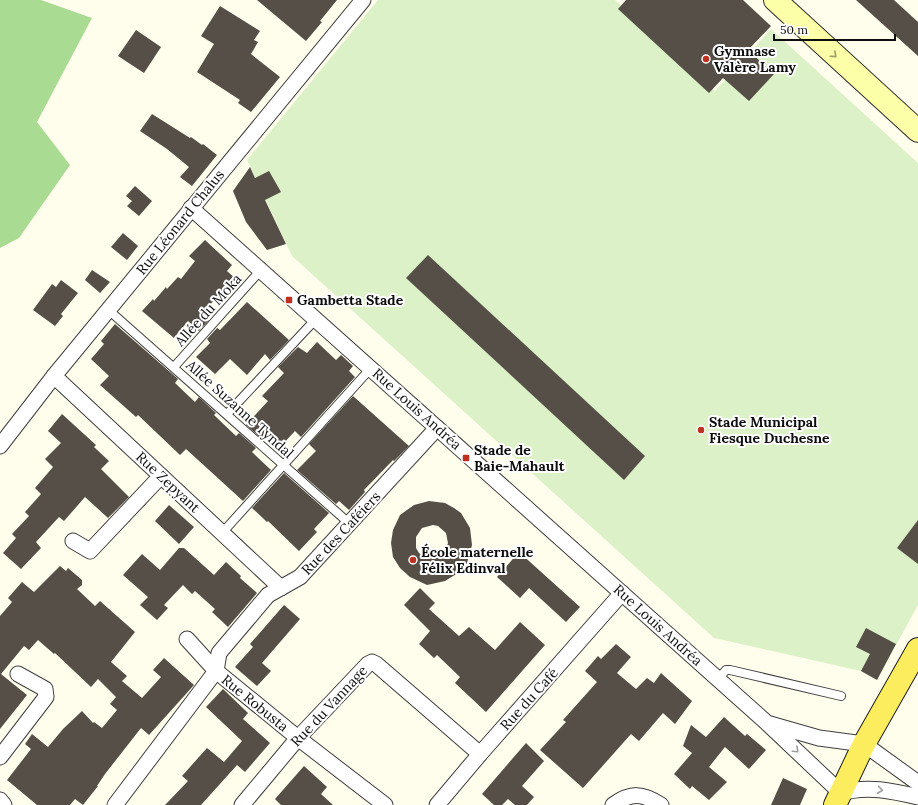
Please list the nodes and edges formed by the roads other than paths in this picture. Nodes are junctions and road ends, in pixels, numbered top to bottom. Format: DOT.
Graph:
graph roads {
  1 [pos="363,0"];
  2 [pos="775,0"];
  3 [pos="918,131"];
  4 [pos="191,208"];
  5 [pos="261,270"];
  6 [pos="113,314"];
  7 [pos="316,319"];
  8 [pos="174,367"];
  9 [pos="371,368"];
  10 [pos="54,376"];
  11 [pos="227,414"];
  12 [pos="437,428"];
  13 [pos="0,446"];
  14 [pos="283,465"];
  15 [pos="161,476"];
  16 [pos="350,524"];
  17 [pos="222,533"];
  18 [pos="73,541"];
  19 [pos="281,588"];
  20 [pos="622,593"];
  21 [pos="187,639"];
  22 [pos="918,649"];
  23 [pos="216,671"];
  24 [pos="18,674"];
  25 [pos="718,678"];
  26 [pos="841,696"];
  27 [pos="767,723"];
  28 [pos="298,738"];
  29 [pos="864,744"];
  30 [pos="480,754"];
  31 [pos="0,757"];
  32 [pos="918,784"];
  33 [pos="918,797"];
  34 [pos="838,799"];
  35 [pos="0,800"];
  36 [pos="4,805"];
  37 [pos="115,805"];
  38 [pos="242,805"];
  39 [pos="385,805"];
  40 [pos="437,805"];
  41 [pos="613,805"];
  42 [pos="661,805"];
  1 -- 4 [label="street, Rue Léonard Chalus"];
  2 -- 3 [label="street, one-way"];
  4 -- 5 [label="street, Rue Louis Andréa"];
  4 -- 10 [label="street, Rue Léonard Chalus"];
  5 -- 7 [label="street, Rue Louis Andréa"];
  5 -- 8 [label="lane, Allée du Moka"];
  6 -- 8 [label="lane, Allée Suzanne Tyndal"];
  7 -- 9 [label="street, Rue Louis Andréa"];
  7 -- 11 [label="lane"];
  8 -- 11 [label="lane, Allée Suzanne Tyndal"];
  9 -- 12 [label="street, Rue Louis Andréa"];
  9 -- 14 [label="lane"];
  10 -- 13 [label="street, Rue Léonard Chalus"];
  10 -- 15 [label="street, Rue Zepyant"];
  11 -- 14 [label="lane, Allée Suzanne Tyndal"];
  12 -- 16 [label="street, Rue des Caféiers"];
  12 -- 20 [label="street, Rue Louis Andréa"];
  14 -- 16 [label="lane, Allée Suzanne Tyndal"];
  14 -- 17 [label="lane"];
  15 -- 17 [label="street, Rue Zepyant"];
  15 -- 18 [label="street"];
  16 -- 19 [label="street, Rue des Caféiers"];
  17 -- 19 [label="street, Rue Zepyant"];
  19 -- 23 [label="street, Rue des Caféiers"];
  20 -- 25 [label="street, Rue Louis Andréa"];
  20 -- 30 [label="street, Rue du Café"];
  21 -- 23 [label="street, Rue Robusta"];
  22 -- 29 [label="main road"];
  23 -- 28 [label="street, Rue Robusta"];
  23 -- 37 [label="street, Rue des Caféiers"];
  24 -- 31 [label="street"];
  25 -- 26 [label="lane"];
  25 -- 27 [label="street, Rue Louis Andréa"];
  27 -- 29 [label="street, Rue Louis Andréa"];
  27 -- 34 [label="street, Rue Louis Andréa, one-way"];
  28 -- 30 [label="street, Rue du Vannage"];
  28 -- 38 [label="street, Rue du Vannage"];
  28 -- 39 [label="street, Rue Robusta"];
  29 -- 32 [label="street"];
  29 -- 34 [label="main road"];
  30 -- 40 [label="street, Rue du Café"];
  34 -- 33 [label="street, one-way"];
  35 -- 36 [label="street"];
  41 -- 42 [label="street"];
}
